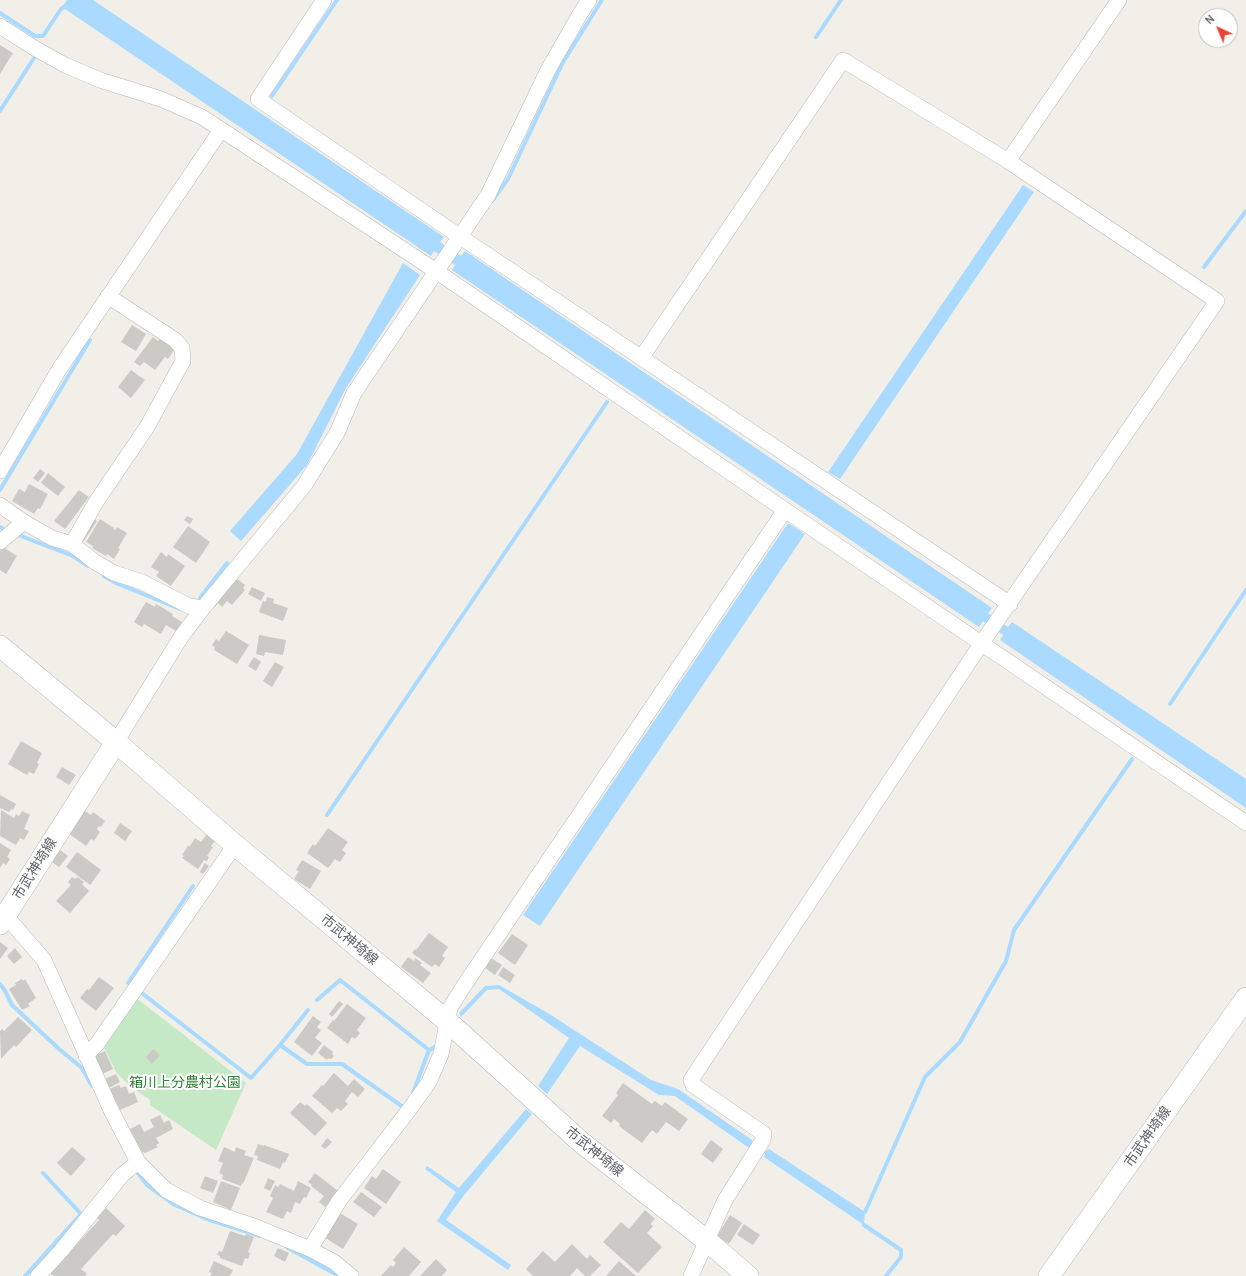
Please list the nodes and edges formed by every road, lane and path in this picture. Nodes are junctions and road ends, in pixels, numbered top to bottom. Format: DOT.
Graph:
graph roads {
  1 [pos="324,0"];
  2 [pos="589,0"];
  3 [pos="1119,0"];
  4 [pos="1,28"];
  5 [pos="221,130"];
  6 [pos="1008,161"];
  7 [pos="459,236"];
  8 [pos="443,259"];
  9 [pos="108,296"];
  10 [pos="641,358"];
  11 [pos="0,470"];
  12 [pos="0,505"];
  13 [pos="785,510"];
  14 [pos="24,522"];
  15 [pos="0,542"];
  16 [pos="72,544"];
  17 [pos="1010,604"];
  18 [pos="203,608"];
  19 [pos="981,644"];
  20 [pos="0,646"];
  21 [pos="116,742"];
  22 [pos="1246,823"];
  23 [pos="235,845"];
  24 [pos="2,918"];
  25 [pos="1246,998"];
  26 [pos="447,1021"];
  27 [pos="86,1056"];
  28 [pos="134,1165"];
  29 [pos="706,1240"];
  30 [pos="310,1249"];
  31 [pos="38,1276"];
  32 [pos="351,1276"];
  33 [pos="691,1276"];
  34 [pos="748,1276"];
  35 [pos="1049,1276"];
  1 -- 7 [label="street"];
  2 -- 7 [label="street"];
  3 -- 6 [label="street"];
  4 -- 5 [label="street"];
  5 -- 8 [label="street"];
  5 -- 9 [label="street"];
  6 -- 10 [label="street"];
  6 -- 17 [label="street"];
  7 -- 8 [label="street"];
  7 -- 10 [label="street"];
  8 -- 13 [label="street"];
  8 -- 18 [label="street"];
  9 -- 11 [label="street"];
  9 -- 16 [label="street"];
  10 -- 17 [label="street"];
  12 -- 14 [label="street"];
  13 -- 19 [label="street"];
  13 -- 26 [label="street"];
  14 -- 15 [label="street"];
  14 -- 16 [label="street"];
  16 -- 18 [label="street"];
  17 -- 19 [label="street"];
  18 -- 21 [label="street"];
  19 -- 22 [label="street"];
  19 -- 29 [label="street"];
  20 -- 21 [label="main road"];
  21 -- 23 [label="main road, 市武神埼線"];
  21 -- 24 [label="main road, 市武神埼線"];
  23 -- 26 [label="main road, 市武神埼線"];
  23 -- 27 [label="street"];
  24 -- 27 [label="street"];
  25 -- 35 [label="main road, 市武神埼線"];
  26 -- 29 [label="main road, 市武神埼線"];
  26 -- 30 [label="street"];
  27 -- 28 [label="street"];
  28 -- 30 [label="street"];
  28 -- 31 [label="street"];
  29 -- 33 [label="street"];
  29 -- 34 [label="main road, 市武神埼線"];
  30 -- 32 [label="street"];
}
